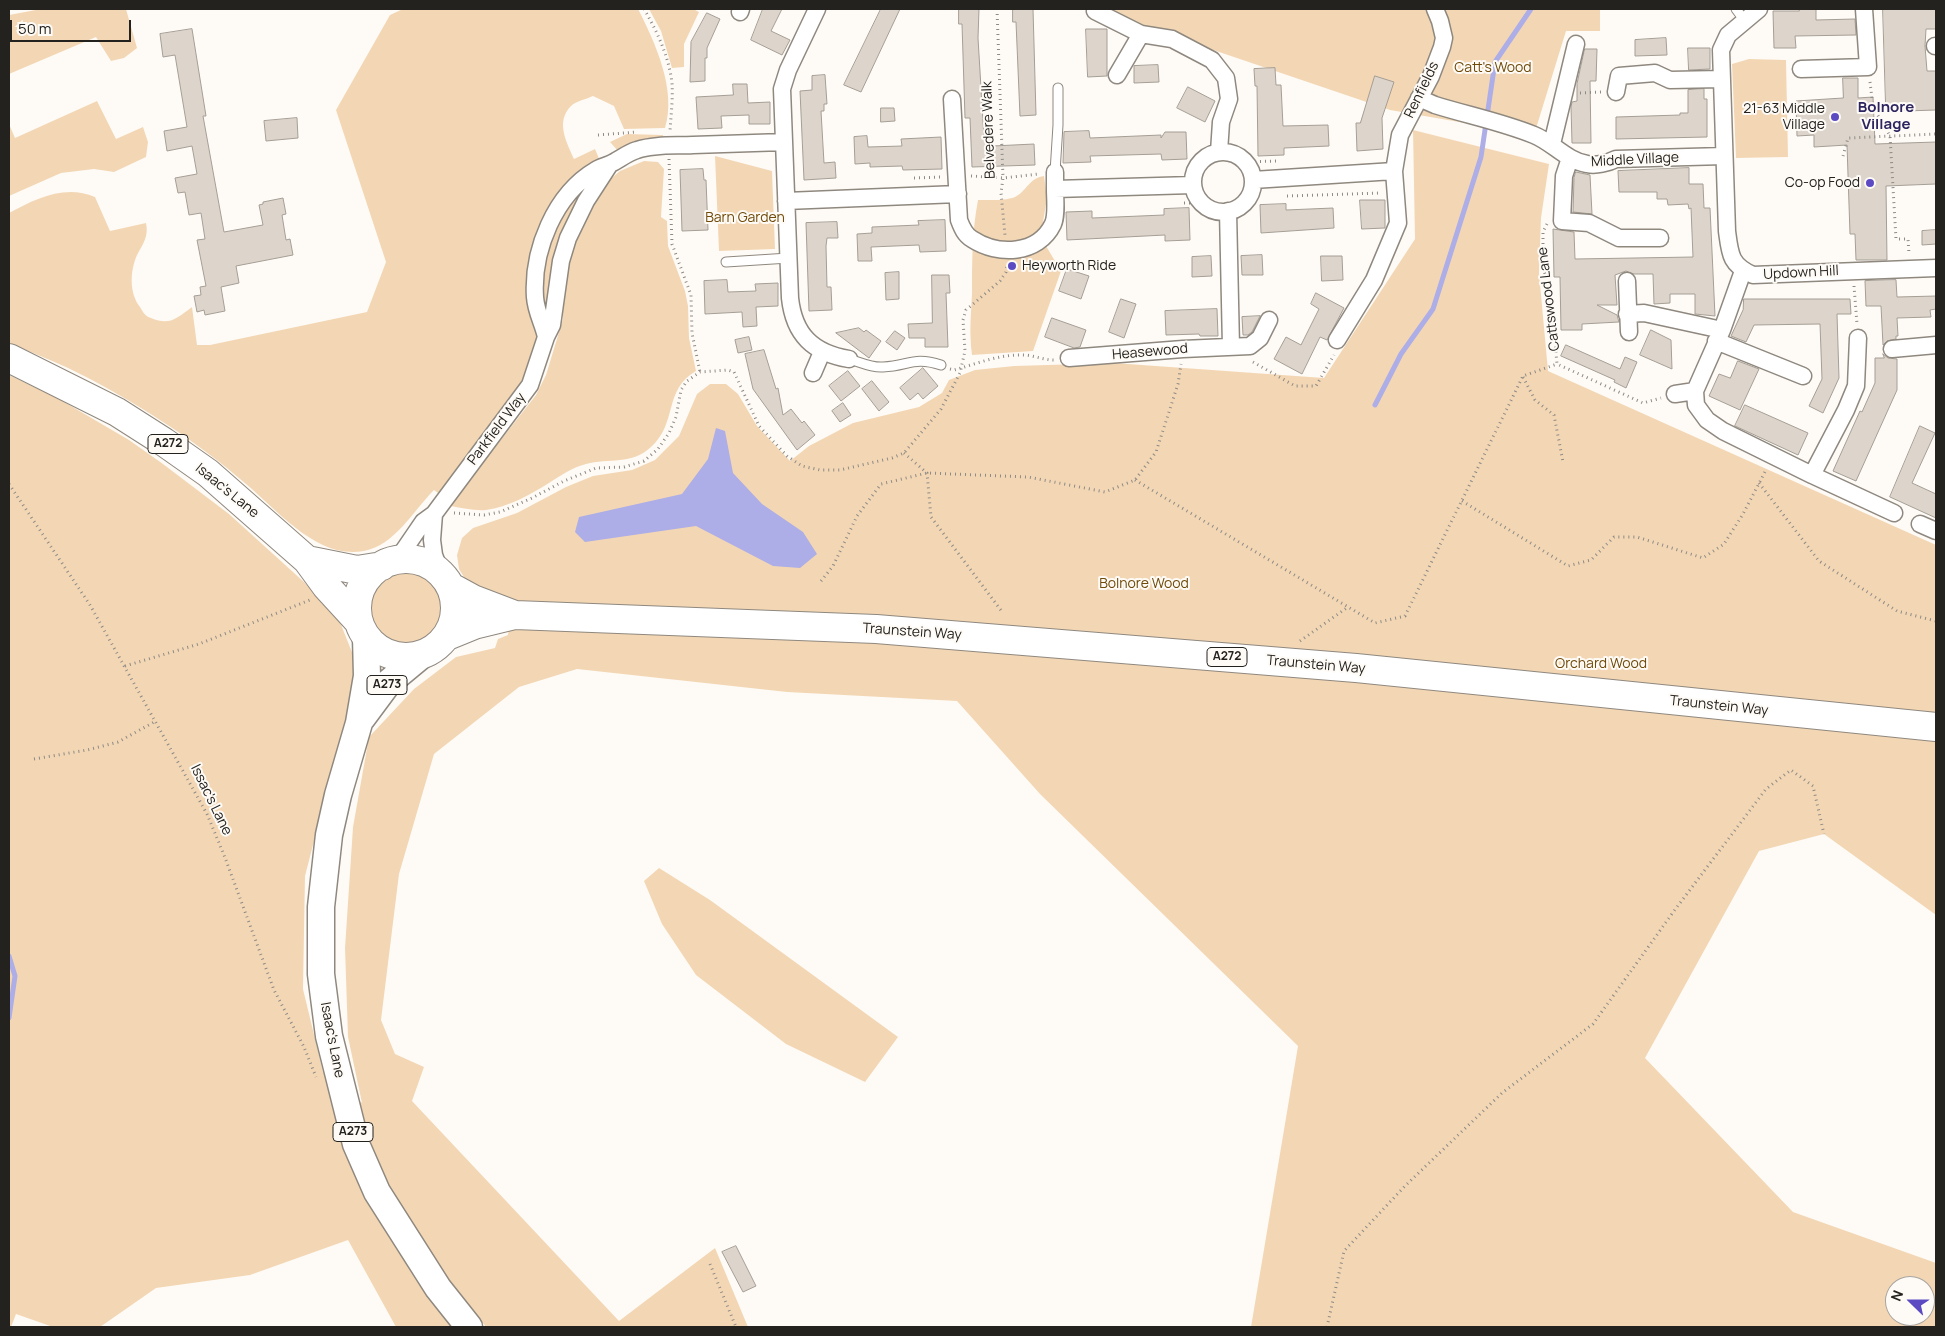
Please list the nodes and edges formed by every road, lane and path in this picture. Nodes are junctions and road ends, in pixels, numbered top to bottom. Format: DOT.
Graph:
graph roads {
  1 [pos="644,9"];
  2 [pos="817,9"];
  3 [pos="997,9"];
  4 [pos="1435,9"];
  5 [pos="1759,9"];
  6 [pos="1864,9"];
  7 [pos="1095,11"];
  8 [pos="1740,15"];
  9 [pos="1141,34"];
  10 [pos="1576,44"];
  11 [pos="1868,67"];
  12 [pos="1801,69"];
  13 [pos="1117,75"];
  14 [pos="1721,79"];
  15 [pos="1058,88"];
  16 [pos="1616,92"];
  17 [pos="1564,94"];
  18 [pos="1419,98"];
  19 [pos="952,100"];
  20 [pos="670,134"];
  21 [pos="1936,134"];
  22 [pos="1890,136"];
  23 [pos="784,142"];
  24 [pos="1552,144"];
  25 [pos="1219,152"];
  26 [pos="669,153"];
  27 [pos="1724,156"];
  28 [pos="1843,156"];
  29 [pos="1570,158"];
  30 [pos="610,164"];
  31 [pos="1394,171"];
  32 [pos="1055,172"];
  33 [pos="956,176"];
  34 [pos="909,178"];
  35 [pos="1003,178"];
  36 [pos="1253,180"];
  37 [pos="1193,185"];
  38 [pos="1055,190"];
  39 [pos="1396,192"];
  40 [pos="958,194"];
  41 [pos="1249,197"];
  42 [pos="786,201"];
  43 [pos="1228,212"];
  44 [pos="1562,221"];
  45 [pos="1660,238"];
  46 [pos="1006,250"];
  47 [pos="789,258"];
  48 [pos="726,262"];
  49 [pos="1909,268"];
  50 [pos="1936,268"];
  51 [pos="1854,270"];
  52 [pos="1743,271"];
  53 [pos="1627,281"];
  54 [pos="1628,314"];
  55 [pos="1269,320"];
  56 [pos="1629,332"];
  57 [pos="1719,335"];
  58 [pos="546,337"];
  59 [pos="1858,338"];
  60 [pos="1337,340"];
  61 [pos="1936,345"];
  62 [pos="1231,346"];
  63 [pos="1250,346"];
  64 [pos="1183,349"];
  65 [pos="1892,349"];
  66 [pos="822,352"];
  67 [pos="9,358"];
  68 [pos="1069,358"];
  69 [pos="849,359"];
  70 [pos="1557,364"];
  71 [pos="941,365"];
  72 [pos="961,368"];
  73 [pos="700,372"];
  74 [pos="814,373"];
  75 [pos="1523,376"];
  76 [pos="1802,376"];
  77 [pos="1695,391"];
  78 [pos="1675,394"];
  79 [pos="904,452"];
  80 [pos="1773,456"];
  81 [pos="1563,462"];
  82 [pos="926,474"];
  83 [pos="1812,475"];
  84 [pos="1135,480"];
  85 [pos="1759,483"];
  86 [pos="9,484"];
  87 [pos="1462,500"];
  88 [pos="440,513"];
  89 [pos="1894,513"];
  90 [pos="1920,524"];
  91 [pos="1936,531"];
  92 [pos="307,560"];
  93 [pos="389,563"];
  94 [pos="446,581"];
  95 [pos="821,581"];
  96 [pos="316,596"];
  97 [pos="1348,607"];
  98 [pos="1003,613"];
  99 [pos="515,615"];
  100 [pos="1936,621"];
  101 [pos="362,629"];
  102 [pos="446,636"];
  103 [pos="1297,644"];
  104 [pos="423,654"];
  105 [pos="124,666"];
  106 [pos="156,721"];
  107 [pos="359,722"];
  108 [pos="1936,727"];
  109 [pos="34,759"];
  110 [pos="1824,834"];
  111 [pos="318,1081"];
  112 [pos="710,1264"];
  113 [pos="469,1327"];
  114 [pos="736,1327"];
  115 [pos="1327,1327"];
  1 -- 20 [label="path"];
  2 -- 23 [label="street"];
  3 -- 35 [label="path, Belvedere Walk"];
  4 -- 18 [label="street, Renfields"];
  5 -- 8 [label="street, Updown Hill"];
  6 -- 11 [label="street"];
  7 -- 9 [label="street"];
  8 -- 14 [label="street, Updown Hill"];
  9 -- 13 [label="street"];
  9 -- 25 [label="street"];
  10 -- 17 [label="street"];
  11 -- 12 [label="street"];
  11 -- 22 [label="path"];
  14 -- 16 [label="street"];
  14 -- 27 [label="street, Updown Hill"];
  15 -- 32 [label="lane"];
  16 -- 17 [label="path"];
  17 -- 24 [label="street"];
  18 -- 24 [label="street, Middle Village"];
  18 -- 31 [label="street, Renfields"];
  19 -- 33 [label="street"];
  21 -- 22 [label="path"];
  22 -- 28 [label="path"];
  22 -- 49 [label="path"];
  23 -- 30 [label="street, Parkfield Way"];
  23 -- 42 [label="street"];
  24 -- 29 [label="street, Middle Village"];
  25 -- 36 [label="street"];
  25 -- 37 [label="street"];
  26 -- 73 [label="path"];
  27 -- 29 [label="street, Middle Village"];
  27 -- 52 [label="street, Updown Hill"];
  29 -- 44 [label="street"];
  30 -- 58 [label="street, Parkfield Way"];
  30 -- 58 [label="street, Parkfield Way"];
  31 -- 36 [label="street"];
  31 -- 39 [label="street, Renfields"];
  32 -- 35 [label="path"];
  32 -- 38 [label="street"];
  33 -- 34 [label="path"];
  33 -- 35 [label="path"];
  33 -- 40 [label="street"];
  35 -- 46 [label="path, Belvedere Walk"];
  36 -- 41 [label="street"];
  37 -- 38 [label="street"];
  37 -- 43 [label="street"];
  38 -- 46 [label="street"];
  39 -- 41 [label="path"];
  39 -- 60 [label="street, Renfields"];
  40 -- 42 [label="street"];
  40 -- 46 [label="street"];
  41 -- 43 [label="street"];
  42 -- 47 [label="street"];
  43 -- 62 [label="street"];
  44 -- 45 [label="street"];
  44 -- 70 [label="path, Cattswood Lane"];
  46 -- 72 [label="path, Belvedere Walk"];
  47 -- 48 [label="lane"];
  47 -- 66 [label="street"];
  49 -- 50 [label="street, Updown Hill"];
  49 -- 51 [label="street, Updown Hill"];
  51 -- 52 [label="street, Updown Hill"];
  51 -- 59 [label="path"];
  52 -- 57 [label="street"];
  53 -- 54 [label="street"];
  54 -- 56 [label="street"];
  54 -- 57 [label="street"];
  55 -- 63 [label="street"];
  57 -- 76 [label="street"];
  57 -- 77 [label="street"];
  58 -- 88 [label="street, Parkfield Way"];
  59 -- 83 [label="street"];
  60 -- 63 [label="path"];
  61 -- 65 [label="street"];
  62 -- 63 [label="street, Heasewood"];
  62 -- 64 [label="street, Heasewood"];
  64 -- 68 [label="street, Heasewood"];
  64 -- 84 [label="path"];
  66 -- 69 [label="street"];
  66 -- 74 [label="street"];
  67 -- 92 [label="highway, Isaac's Lane / A272"];
  68 -- 72 [label="path"];
  69 -- 71 [label="lane"];
  70 -- 75 [label="path"];
  70 -- 78 [label="path, Cattswood Lane"];
  72 -- 79 [label="path, Belvedere Walk"];
  73 -- 79 [label="path"];
  73 -- 88 [label="path"];
  75 -- 81 [label="path"];
  75 -- 87 [label="path"];
  77 -- 78 [label="street"];
  77 -- 80 [label="street"];
  79 -- 82 [label="path"];
  80 -- 83 [label="street"];
  80 -- 85 [label="path"];
  82 -- 84 [label="path"];
  82 -- 95 [label="path"];
  82 -- 98 [label="path"];
  83 -- 89 [label="street"];
  84 -- 97 [label="path"];
  85 -- 87 [label="path"];
  85 -- 100 [label="path"];
  86 -- 105 [label="path, Issac's Lane"];
  87 -- 97 [label="path"];
  88 -- 93 [label="street, Parkfield Way"];
  88 -- 94 [label="street"];
  90 -- 91 [label="street"];
  92 -- 93 [label="highway, Isaac's Lane / A272"];
  92 -- 101 [label="highway, Isaac's Lane / A272"];
  93 -- 94 [label="highway"];
  93 -- 101 [label="highway"];
  94 -- 99 [label="highway, Traunstein Way / A272"];
  94 -- 102 [label="highway"];
  96 -- 105 [label="path"];
  97 -- 103 [label="path"];
  99 -- 102 [label="highway, Traunstein Way / A272"];
  99 -- 108 [label="highway, Traunstein Way / A272"];
  101 -- 104 [label="highway"];
  101 -- 107 [label="main road, Isaac's Lane / A273"];
  102 -- 104 [label="highway"];
  104 -- 107 [label="main road, Isaac's Lane / A273"];
  105 -- 106 [label="path, Issac's Lane"];
  106 -- 109 [label="path"];
  106 -- 111 [label="path, Issac's Lane"];
  107 -- 113 [label="main road, Isaac's Lane / A273"];
  110 -- 115 [label="path"];
  112 -- 114 [label="path"];
}
